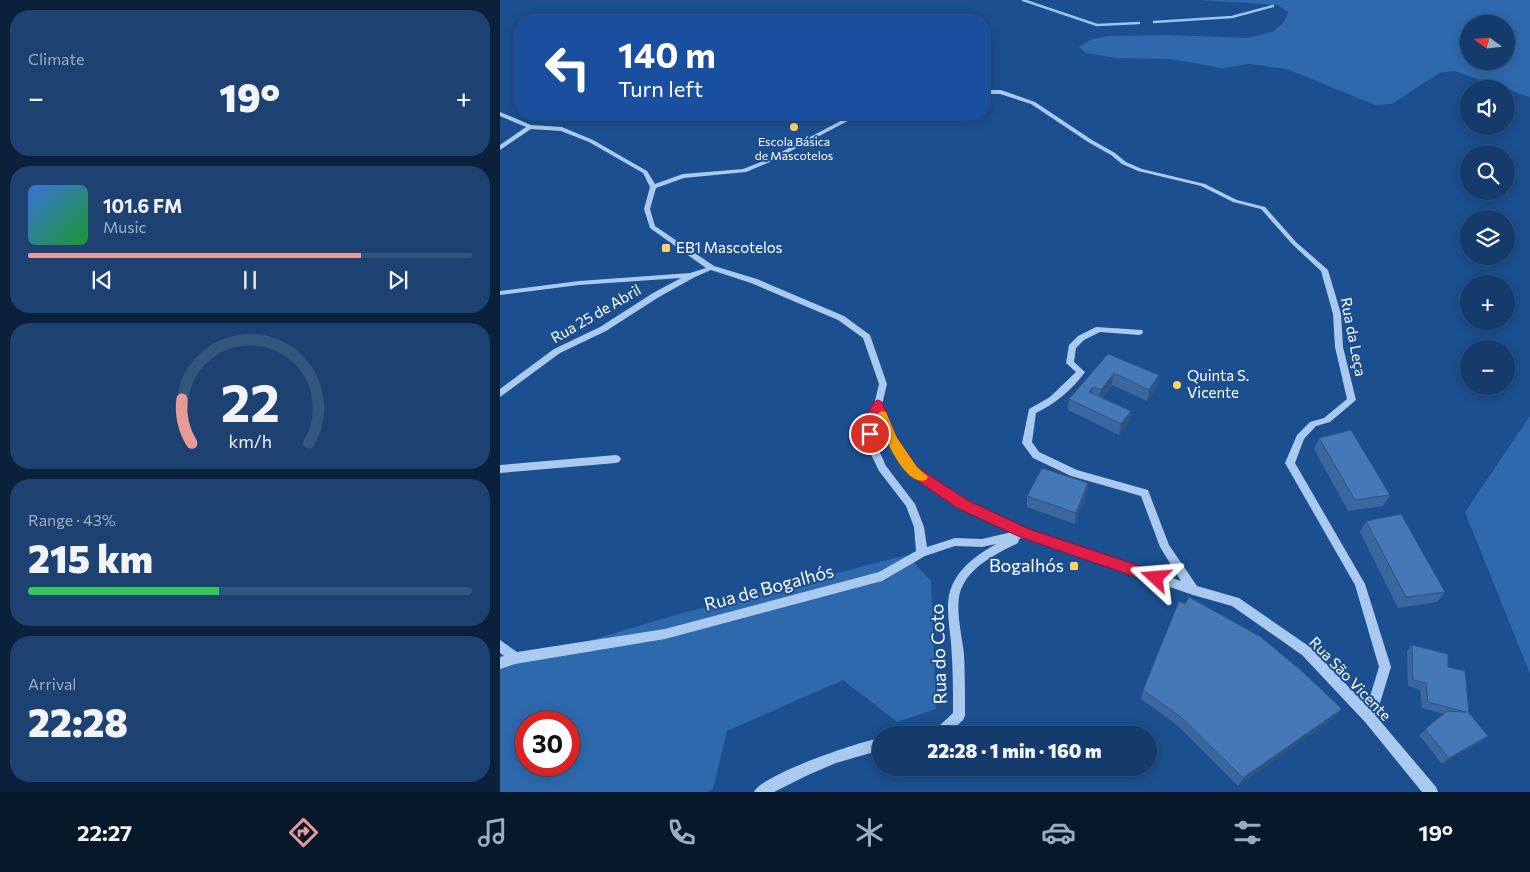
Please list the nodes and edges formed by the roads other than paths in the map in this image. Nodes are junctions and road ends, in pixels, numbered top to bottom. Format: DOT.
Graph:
graph roads {
  1 [pos="990,92"];
  2 [pos="500,114"];
  3 [pos="847,120"];
  4 [pos="530,127"];
  5 [pos="500,148"];
  6 [pos="654,187"];
  7 [pos="711,268"];
  8 [pos="692,275"];
  9 [pos="500,293"];
  10 [pos="1139,332"];
  11 [pos="500,394"];
  12 [pos="878,405"];
  13 [pos="616,459"];
  14 [pos="500,470"];
  15 [pos="1025,533"];
  16 [pos="922,553"];
  17 [pos="1194,590"];
  18 [pos="500,646"];
  19 [pos="515,658"];
  20 [pos="500,663"];
  21 [pos="1369,718"];
  22 [pos="948,726"];
  23 [pos="872,747"];
  24 [pos="761,792"];
  25 [pos="1431,792"];
  1 -- 21 [label="street, Rua da Leça"];
  2 -- 4 [label="street"];
  3 -- 6 [label="street"];
  4 -- 5 [label="street"];
  4 -- 6 [label="street"];
  6 -- 7 [label="street"];
  7 -- 8 [label="street, Rua 25 de Abril"];
  7 -- 12 [label="street"];
  8 -- 9 [label="street"];
  8 -- 11 [label="street, Rua 25 de Abril"];
  10 -- 17 [label="street"];
  12 -- 15 [label="street, Rua São Vicente"];
  12 -- 16 [label="street"];
  13 -- 14 [label="street"];
  15 -- 16 [label="street, Rua de Bogalhós"];
  15 -- 17 [label="street, Rua São Vicente"];
  15 -- 22 [label="street, Rua do Coto"];
  16 -- 19 [label="street, Rua de Bogalhós"];
  17 -- 21 [label="street, Rua São Vicente"];
  18 -- 19 [label="street"];
  19 -- 20 [label="street, Rua de Bogalhós"];
  21 -- 25 [label="street, Rua São Vicente"];
  23 -- 24 [label="street"];
}
